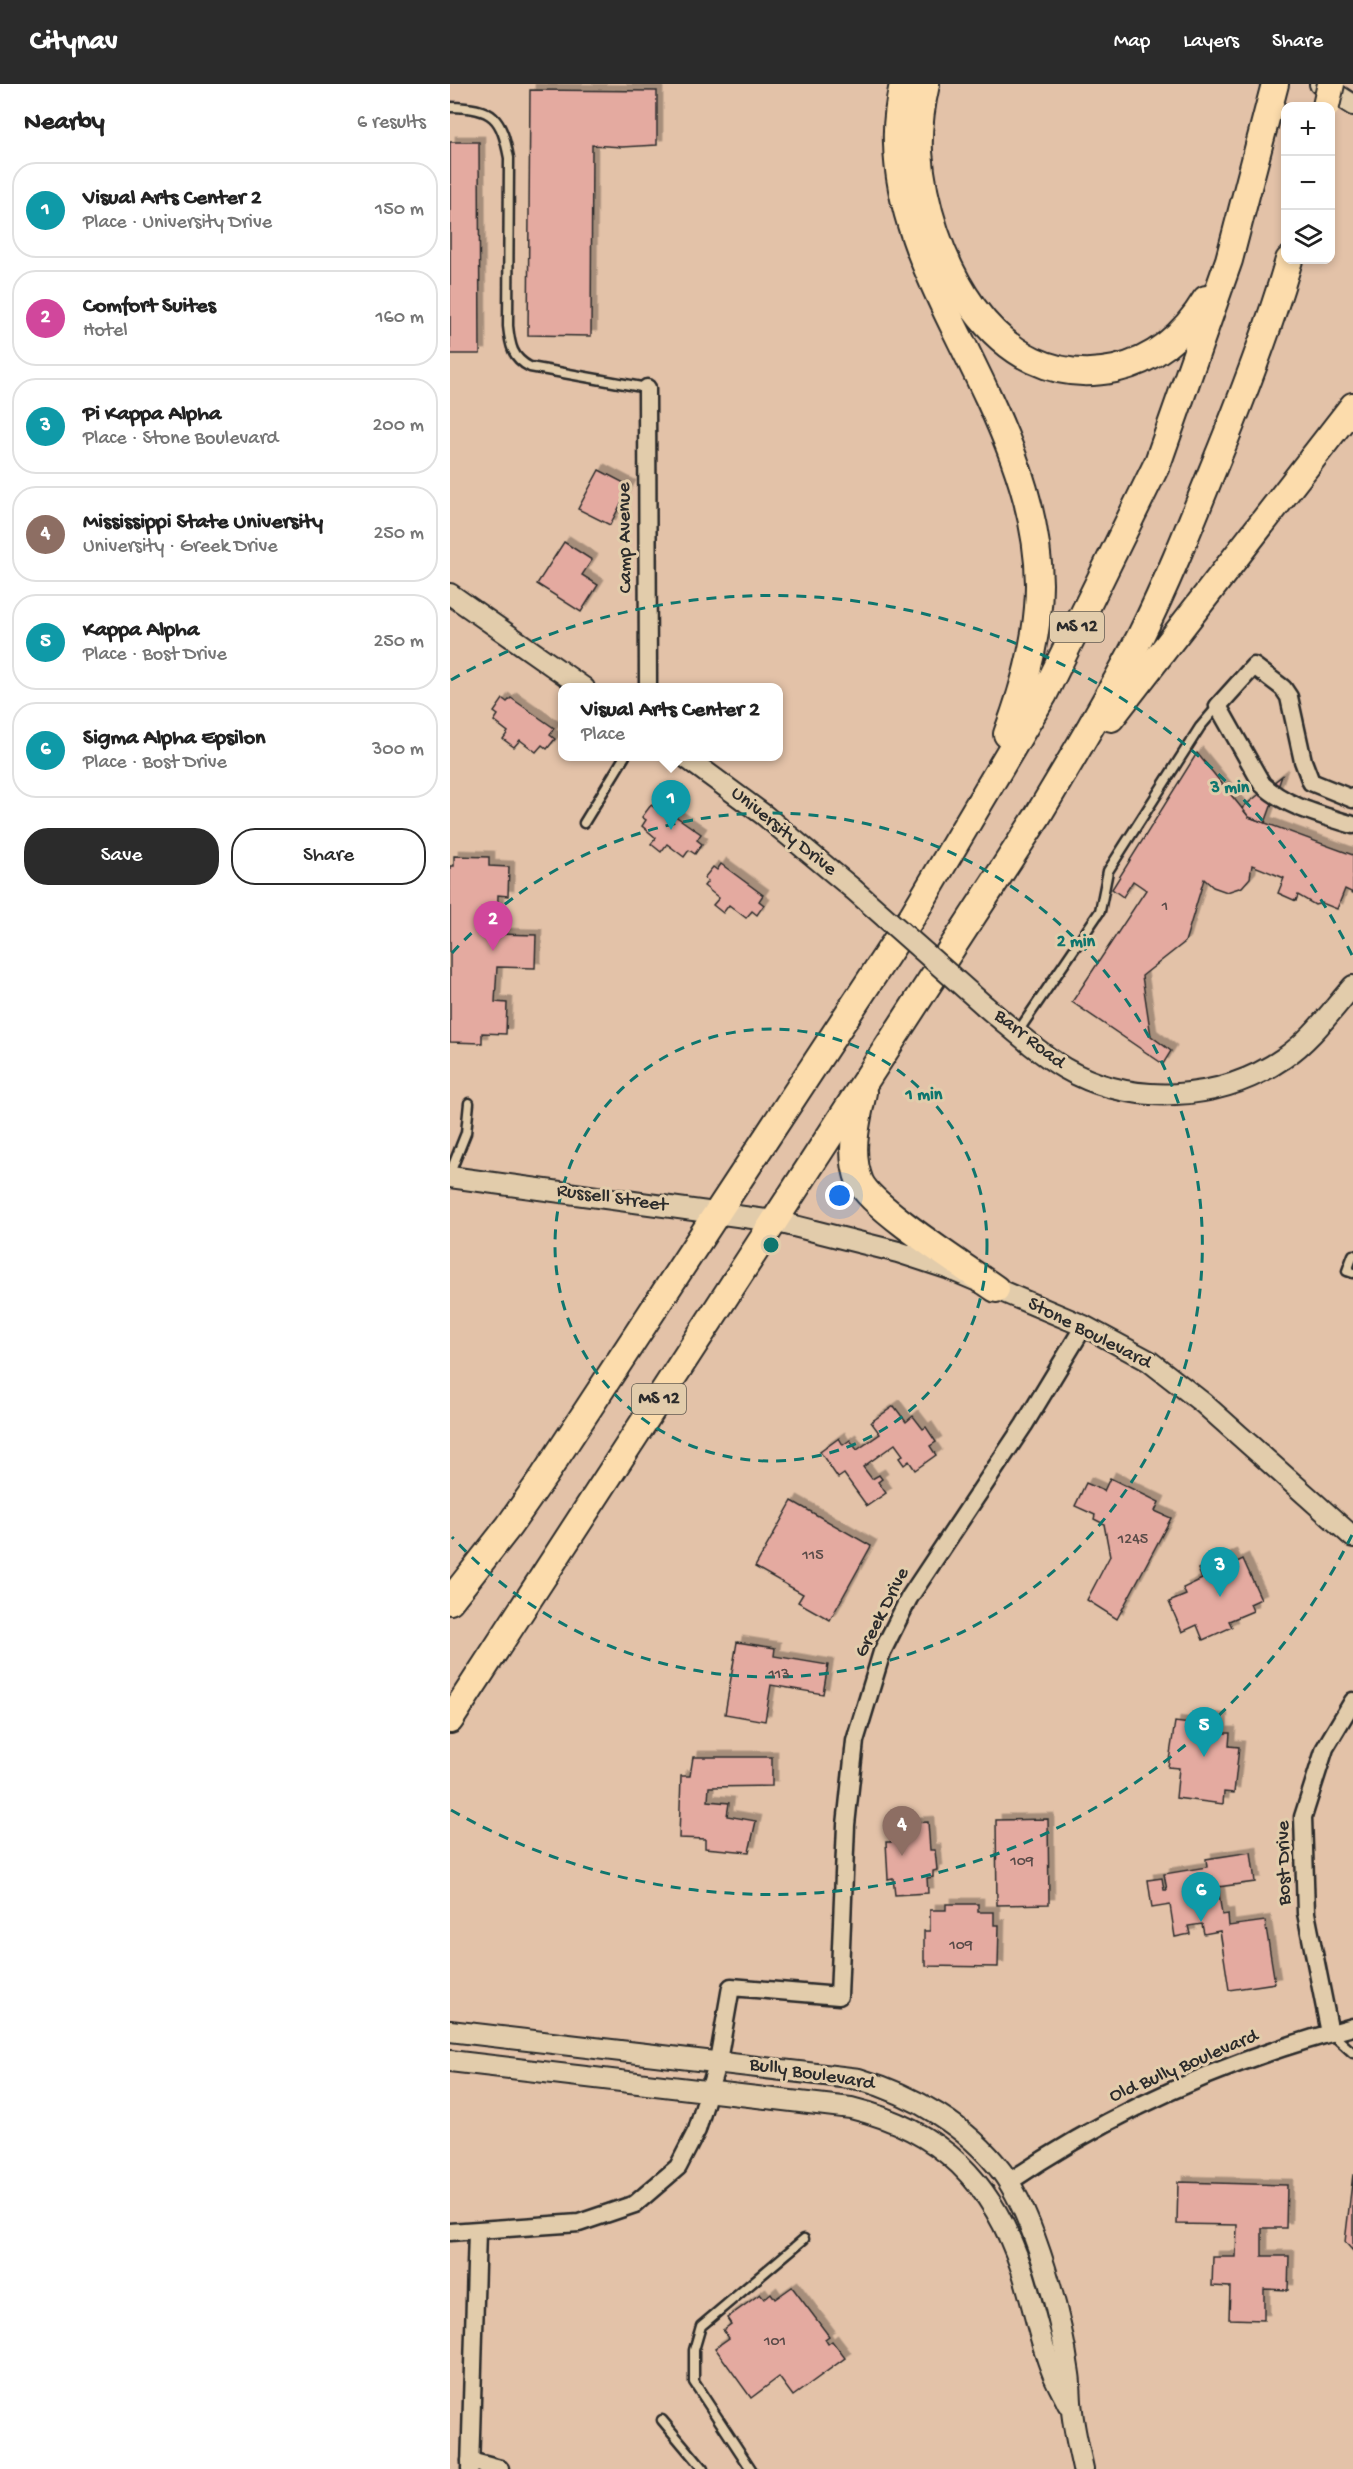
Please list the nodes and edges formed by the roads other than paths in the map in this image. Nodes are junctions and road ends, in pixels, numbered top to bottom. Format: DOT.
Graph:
graph roads {
  1 [pos="903,84"];
  2 [pos="926,84"];
  3 [pos="1275,84"];
  4 [pos="1319,84"];
  5 [pos="1331,84"];
  6 [pos="1327,102"];
  7 [pos="1353,105"];
  8 [pos="450,107"];
  9 [pos="1229,260"];
  10 [pos="1288,264"];
  11 [pos="646,388"];
  12 [pos="1353,406"];
  13 [pos="450,594"];
  14 [pos="578,683"];
  15 [pos="648,683"];
  16 [pos="1218,706"];
  17 [pos="622,761"];
  18 [pos="691,761"];
  19 [pos="1311,782"];
  20 [pos="1353,799"];
  21 [pos="1299,807"];
  22 [pos="1037,817"];
  23 [pos="584,823"];
  24 [pos="1353,825"];
  25 [pos="959,837"];
  26 [pos="853,889"];
  27 [pos="1353,986"];
  28 [pos="1017,1033"];
  29 [pos="866,1077"];
  30 [pos="469,1103"];
  31 [pos="450,1175"];
  32 [pos="715,1214"];
  33 [pos="774,1221"];
  34 [pos="1353,1255"];
  35 [pos="1353,1273"];
  36 [pos="996,1289"];
  37 [pos="1084,1326"];
  38 [pos="1353,1537"];
  39 [pos="450,1601"];
  40 [pos="1353,1701"];
  41 [pos="450,1720"];
  42 [pos="1353,2027"];
  43 [pos="450,2031"];
  44 [pos="1330,2033"];
  45 [pos="1353,2053"];
  46 [pos="450,2061"];
  47 [pos="718,2061"];
  48 [pos="709,2092"];
  49 [pos="1009,2182"];
  50 [pos="450,2232"];
  51 [pos="477,2232"];
  52 [pos="804,2239"];
  53 [pos="1072,2412"];
  54 [pos="662,2420"];
  55 [pos="470,2465"];
  56 [pos="500,2469"];
  57 [pos="703,2469"];
  58 [pos="751,2469"];
  59 [pos="1083,2469"];
  1 -- 25 [label="main road"];
  2 -- 9 [label="main road"];
  3 -- 9 [label="main road, MS 12"];
  4 -- 7 [label="street"];
  5 -- 6 [label="main road, bridge"];
  8 -- 11 [label="lane"];
  9 -- 25 [label="main road, MS 12"];
  10 -- 22 [label="main road, MS 12"];
  11 -- 15 [label="street, Camp Avenue"];
  12 -- 22 [label="main road"];
  13 -- 14 [label="street"];
  16 -- 19 [label="street"];
  16 -- 21 [label="street"];
  16 -- 28 [label="lane"];
  17 -- 23 [label="lane"];
  18 -- 26 [label="street, University Drive"];
  19 -- 20 [label="street"];
  19 -- 21 [label="street"];
  21 -- 24 [label="street"];
  22 -- 29 [label="main road, MS 12"];
  25 -- 32 [label="main road, MS 12"];
  26 -- 28 [label="street, Barr Road, bridge"];
  27 -- 28 [label="street, Barr Road"];
  29 -- 33 [label="main road, MS 12"];
  29 -- 36 [label="main road"];
  30 -- 31 [label="lane"];
  31 -- 32 [label="street, Russell Street"];
  32 -- 33 [label="street, Russell Street"];
  32 -- 39 [label="main road, MS 12"];
  33 -- 36 [label="street, Stone Boulevard"];
  33 -- 41 [label="main road, MS 12"];
  34 -- 35 [label="lane"];
  36 -- 37 [label="street, Stone Boulevard"];
  37 -- 38 [label="street, Stone Boulevard"];
  37 -- 47 [label="street, Greek Drive"];
  40 -- 44 [label="street, Bost Drive"];
  42 -- 44 [label="street, Old Bully Boulevard"];
  43 -- 47 [label="street, Bully Boulevard"];
  44 -- 45 [label="lane"];
  44 -- 49 [label="street, Old Bully Boulevard"];
  46 -- 48 [label="street, Bully Boulevard"];
  47 -- 48 [label="street"];
  47 -- 49 [label="street, Bully Boulevard"];
  48 -- 51 [label="street"];
  48 -- 53 [label="street, Bully Boulevard"];
  49 -- 53 [label="street, Bully Boulevard"];
  50 -- 51 [label="street"];
  51 -- 55 [label="street"];
  52 -- 58 [label="lane"];
  53 -- 59 [label="street, Bully Boulevard"];
  54 -- 57 [label="lane"];
  55 -- 56 [label="street"];
}
